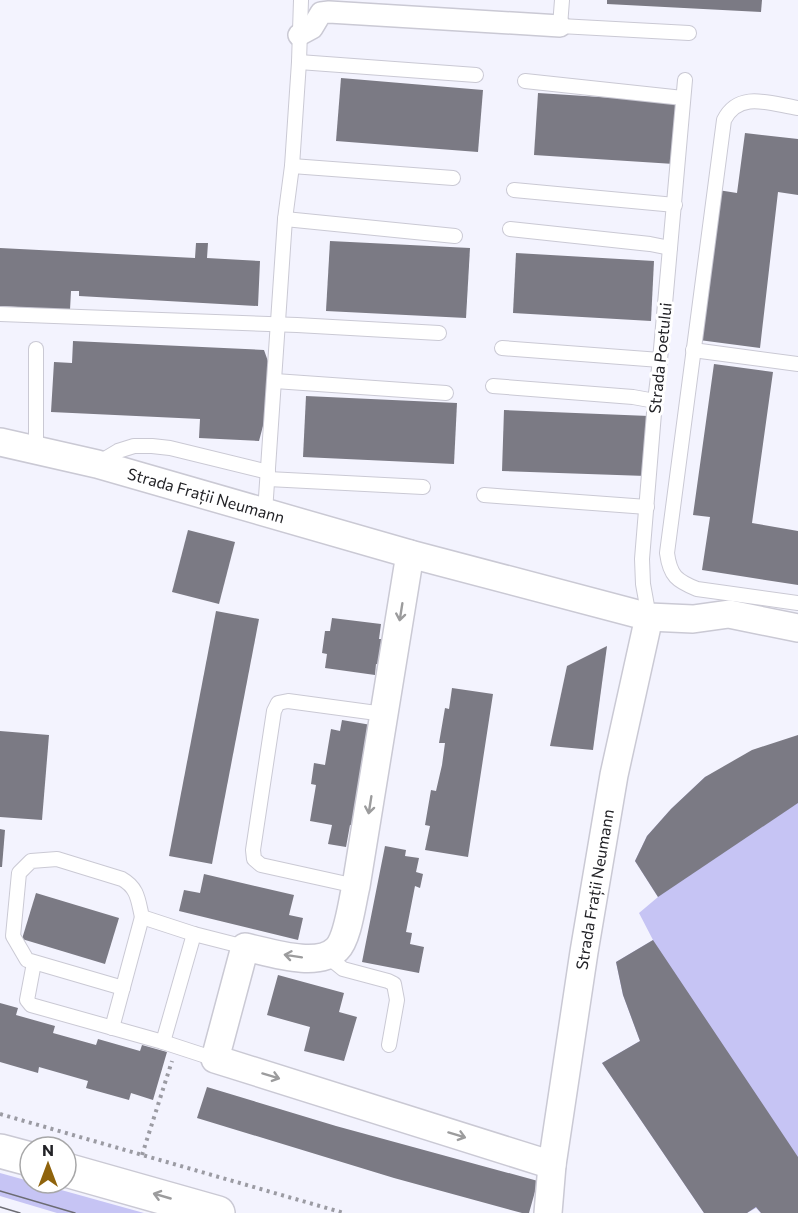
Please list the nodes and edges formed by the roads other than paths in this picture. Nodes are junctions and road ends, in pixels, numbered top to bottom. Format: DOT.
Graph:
graph roads {
  1 [pos="301,0"];
  2 [pos="562,0"];
  3 [pos="561,26"];
  4 [pos="689,33"];
  5 [pos="299,35"];
  6 [pos="299,62"];
  7 [pos="476,75"];
  8 [pos="685,80"];
  9 [pos="525,81"];
  10 [pos="683,98"];
  11 [pos="798,108"];
  12 [pos="292,166"];
  13 [pos="453,178"];
  14 [pos="514,190"];
  15 [pos="675,205"];
  16 [pos="285,219"];
  17 [pos="510,230"];
  18 [pos="455,236"];
  19 [pos="670,248"];
  20 [pos="0,314"];
  21 [pos="278,324"];
  22 [pos="439,333"];
  23 [pos="502,348"];
  24 [pos="36,349"];
  25 [pos="693,350"];
  26 [pos="660,360"];
  27 [pos="798,364"];
  28 [pos="275,381"];
  29 [pos="493,386"];
  30 [pos="446,393"];
  31 [pos="655,401"];
  32 [pos="0,442"];
  33 [pos="36,449"];
  34 [pos="97,464"];
  35 [pos="268,475"];
  36 [pos="423,487"];
  37 [pos="484,495"];
  38 [pos="647,507"];
  39 [pos="265,512"];
  40 [pos="411,554"];
  41 [pos="798,603"];
  42 [pos="649,617"];
  43 [pos="798,628"];
  44 [pos="384,714"];
  45 [pos="356,886"];
  46 [pos="142,917"];
  47 [pos="194,934"];
  48 [pos="245,947"];
  49 [pos="327,956"];
  50 [pos="34,963"];
  51 [pos="123,988"];
  52 [pos="112,1028"];
  53 [pos="163,1042"];
  54 [pos="389,1045"];
  55 [pos="215,1059"];
  56 [pos="0,1151"];
  57 [pos="18,1156"];
  58 [pos="552,1165"];
  59 [pos="78,1173"];
  60 [pos="218,1213"];
  61 [pos="548,1213"];
  1 -- 5 [label="lane"];
  2 -- 3 [label="lane"];
  3 -- 4 [label="lane"];
  3 -- 5 [label="street"];
  5 -- 6 [label="lane"];
  6 -- 7 [label="lane"];
  6 -- 12 [label="lane"];
  8 -- 10 [label="lane, Strada Poetului"];
  9 -- 10 [label="lane"];
  10 -- 15 [label="lane, Strada Poetului"];
  11 -- 25 [label="lane"];
  12 -- 13 [label="lane"];
  12 -- 16 [label="lane"];
  14 -- 15 [label="lane"];
  15 -- 19 [label="lane, Strada Poetului"];
  16 -- 18 [label="lane"];
  16 -- 21 [label="lane"];
  17 -- 19 [label="lane"];
  19 -- 26 [label="lane, Strada Poetului"];
  20 -- 21 [label="lane"];
  21 -- 22 [label="lane"];
  21 -- 28 [label="lane"];
  23 -- 26 [label="lane"];
  24 -- 33 [label="lane"];
  25 -- 27 [label="lane"];
  25 -- 41 [label="lane"];
  26 -- 31 [label="lane, Strada Poetului"];
  28 -- 30 [label="lane"];
  28 -- 35 [label="lane"];
  29 -- 31 [label="lane"];
  31 -- 38 [label="lane, Strada Poetului"];
  32 -- 33 [label="street, Strada Frații Neumann"];
  33 -- 34 [label="street, Strada Frații Neumann"];
  34 -- 35 [label="lane"];
  34 -- 39 [label="street, Strada Frații Neumann"];
  35 -- 36 [label="lane"];
  35 -- 39 [label="lane"];
  37 -- 38 [label="lane"];
  38 -- 42 [label="lane, Strada Poetului"];
  39 -- 40 [label="street, Strada Frații Neumann"];
  40 -- 42 [label="street, Strada Frații Neumann"];
  40 -- 44 [label="street, one-way"];
  42 -- 43 [label="street, Strada Frații Neumann"];
  42 -- 58 [label="street, Strada Frații Neumann"];
  44 -- 45 [label="street, one-way"];
  44 -- 45 [label="lane"];
  45 -- 49 [label="street"];
  46 -- 47 [label="lane"];
  46 -- 50 [label="lane"];
  46 -- 51 [label="lane"];
  47 -- 48 [label="lane"];
  47 -- 53 [label="lane"];
  49 -- 48 [label="street, one-way"];
  48 -- 55 [label="street"];
  49 -- 54 [label="lane"];
  50 -- 51 [label="lane"];
  50 -- 52 [label="lane"];
  51 -- 52 [label="lane"];
  52 -- 53 [label="lane"];
  53 -- 55 [label="lane"];
  55 -- 58 [label="street, one-way"];
  56 -- 57 [label="main road"];
  58 -- 61 [label="street, Strada Frații Neumann"];
  60 -- 59 [label="main road, one-way"];
}
